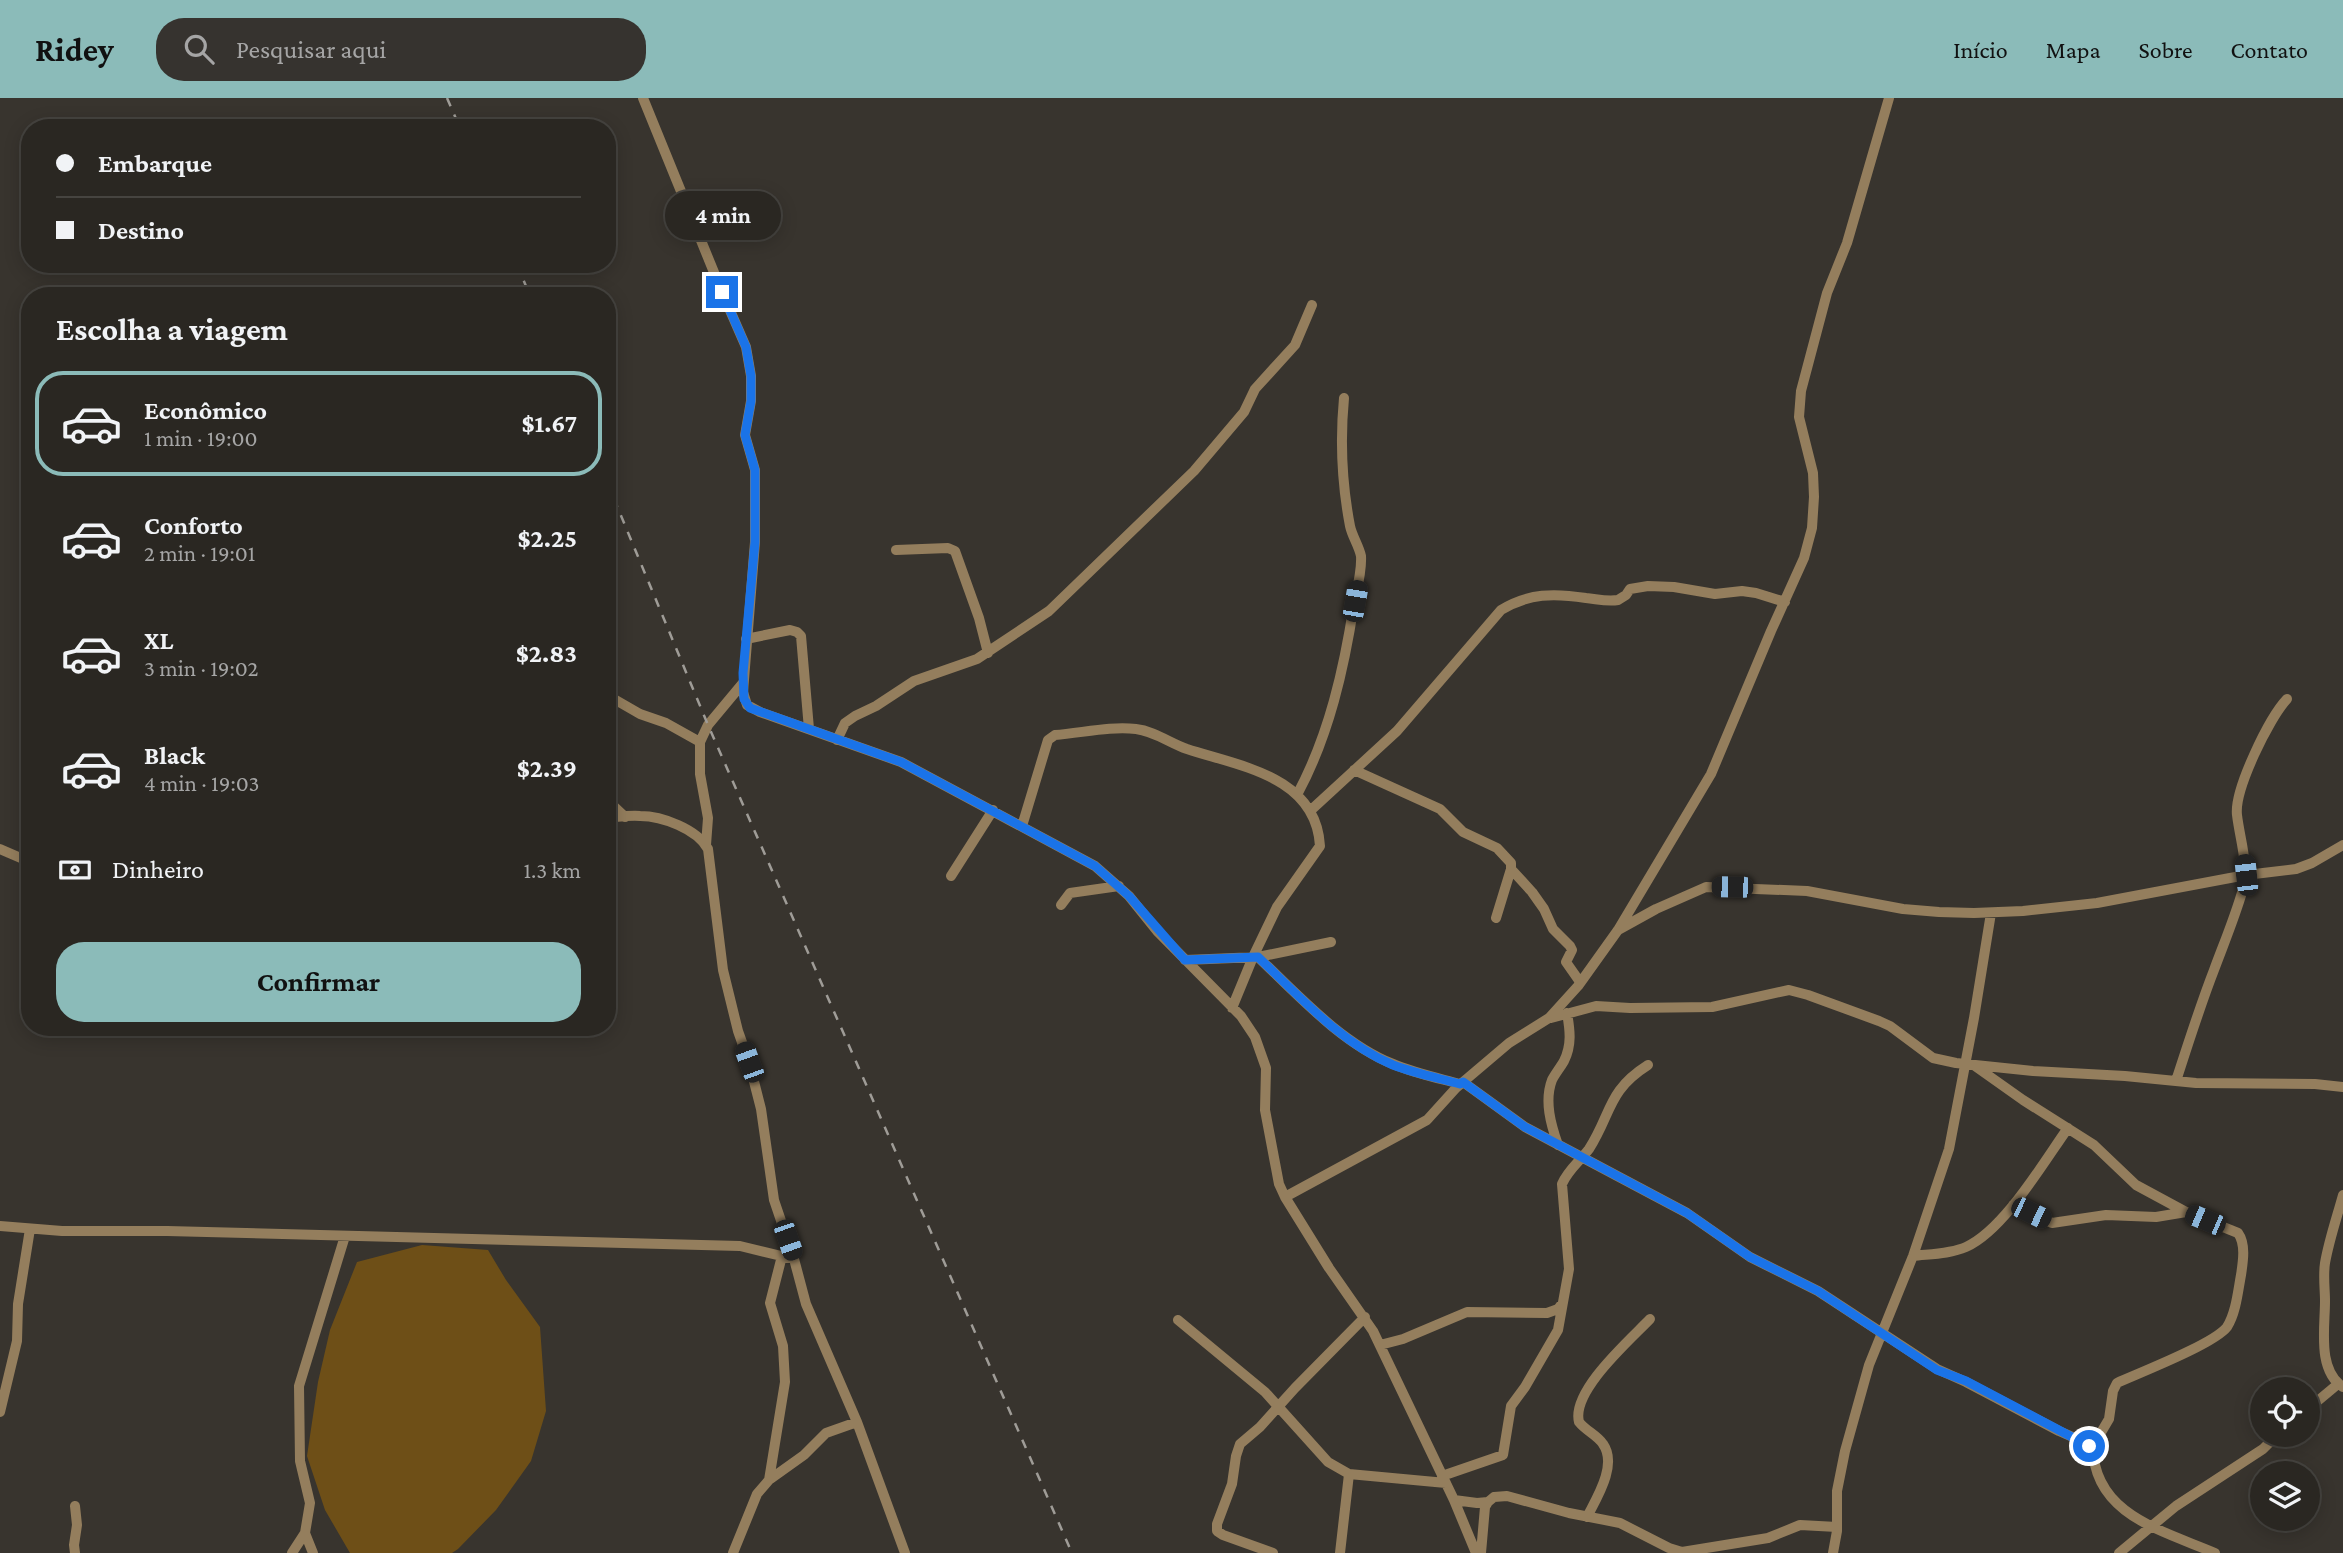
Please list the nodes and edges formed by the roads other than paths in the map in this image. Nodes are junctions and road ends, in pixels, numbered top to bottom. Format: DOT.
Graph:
graph roads {
  1 [pos="643,98"];
  2 [pos="1889,98"];
  3 [pos="1312,305"];
  4 [pos="1344,398"];
  5 [pos="896,550"];
  6 [pos="1784,603"];
  7 [pos="746,639"];
  8 [pos="988,653"];
  9 [pos="743,683"];
  10 [pos="2287,699"];
  11 [pos="616,700"];
  12 [pos="808,729"];
  13 [pos="836,740"];
  14 [pos="700,743"];
  15 [pos="1354,770"];
  16 [pos="1298,793"];
  17 [pos="616,808"];
  18 [pos="993,810"];
  19 [pos="1310,811"];
  20 [pos="625,817"];
  21 [pos="616,818"];
  22 [pos="1022,826"];
  23 [pos="706,845"];
  24 [pos="2343,845"];
  25 [pos="0,849"];
  26 [pos="21,858"];
  27 [pos="1511,869"];
  28 [pos="2246,875"];
  29 [pos="951,876"];
  30 [pos="1119,886"];
  31 [pos="1062,905"];
  32 [pos="1991,913"];
  33 [pos="1496,918"];
  34 [pos="1618,930"];
  35 [pos="1331,942"];
  36 [pos="1255,957"];
  37 [pos="1185,960"];
  38 [pos="1580,982"];
  39 [pos="1232,1008"];
  40 [pos="1567,1013"];
  41 [pos="1549,1018"];
  42 [pos="1648,1065"];
  43 [pos="1970,1065"];
  44 [pos="2176,1081"];
  45 [pos="1462,1083"];
  46 [pos="2343,1087"];
  47 [pos="2068,1128"];
  48 [pos="1558,1145"];
  49 [pos="1582,1157"];
  50 [pos="2343,1195"];
  51 [pos="1285,1197"];
  52 [pos="2013,1205"];
  53 [pos="2186,1212"];
  54 [pos="0,1226"];
  55 [pos="30,1229"];
  56 [pos="345,1236"];
  57 [pos="782,1256"];
  58 [pos="1913,1256"];
  59 [pos="794,1259"];
  60 [pos="1561,1305"];
  61 [pos="1365,1317"];
  62 [pos="1650,1319"];
  63 [pos="1178,1320"];
  64 [pos="1882,1332"];
  65 [pos="1380,1345"];
  66 [pos="2340,1385"];
  67 [pos="2320,1400"];
  68 [pos="1279,1407"];
  69 [pos="0,1412"];
  70 [pos="857,1422"];
  71 [pos="2093,1447"];
  72 [pos="2265,1447"];
  73 [pos="1349,1474"];
  74 [pos="769,1480"];
  75 [pos="1444,1480"];
  76 [pos="1454,1500"];
  77 [pos="1488,1502"];
  78 [pos="75,1506"];
  79 [pos="1587,1517"];
  80 [pos="1837,1527"];
  81 [pos="2151,1527"];
  82 [pos="305,1533"];
  83 [pos="75,1553"];
  84 [pos="292,1553"];
  85 [pos="313,1553"];
  86 [pos="733,1553"];
  87 [pos="905,1553"];
  88 [pos="1273,1553"];
  89 [pos="1340,1553"];
  90 [pos="1476,1553"];
  91 [pos="1481,1553"];
  92 [pos="1833,1553"];
  93 [pos="2119,1553"];
  94 [pos="2215,1553"];
  1 -- 7 [label="street"];
  2 -- 6 [label="street"];
  3 -- 8 [label="street"];
  4 -- 16 [label="street"];
  5 -- 8 [label="street"];
  6 -- 15 [label="street"];
  6 -- 34 [label="street"];
  7 -- 9 [label="street"];
  7 -- 12 [label="street"];
  8 -- 13 [label="street"];
  9 -- 12 [label="street"];
  9 -- 14 [label="street"];
  10 -- 28 [label="street"];
  11 -- 14 [label="street"];
  12 -- 13 [label="street"];
  13 -- 18 [label="street"];
  14 -- 23 [label="street"];
  15 -- 19 [label="street"];
  15 -- 27 [label="street"];
  16 -- 19 [label="street"];
  16 -- 22 [label="street"];
  17 -- 20 [label="street"];
  18 -- 22 [label="street"];
  18 -- 29 [label="street"];
  19 -- 36 [label="street"];
  20 -- 21 [label="street"];
  20 -- 23 [label="street"];
  22 -- 30 [label="street"];
  23 -- 59 [label="street"];
  24 -- 28 [label="street"];
  25 -- 26 [label="street"];
  27 -- 33 [label="street"];
  27 -- 38 [label="street"];
  28 -- 32 [label="street"];
  28 -- 44 [label="street"];
  30 -- 31 [label="street"];
  30 -- 37 [label="street"];
  32 -- 34 [label="street"];
  32 -- 43 [label="street"];
  34 -- 38 [label="street"];
  35 -- 36 [label="street"];
  36 -- 37 [label="street"];
  36 -- 39 [label="street"];
  36 -- 45 [label="street"];
  37 -- 39 [label="street"];
  38 -- 41 [label="street"];
  39 -- 51 [label="street"];
  40 -- 41 [label="street"];
  40 -- 43 [label="street"];
  40 -- 48 [label="street"];
  41 -- 45 [label="street"];
  42 -- 49 [label="street"];
  43 -- 44 [label="street"];
  43 -- 47 [label="street"];
  43 -- 58 [label="street"];
  44 -- 46 [label="street"];
  45 -- 48 [label="street"];
  45 -- 51 [label="street"];
  47 -- 52 [label="street"];
  47 -- 53 [label="street"];
  48 -- 49 [label="street"];
  49 -- 60 [label="street"];
  49 -- 64 [label="street"];
  50 -- 66 [label="street"];
  51 -- 61 [label="street"];
  52 -- 53 [label="street"];
  52 -- 58 [label="street"];
  53 -- 71 [label="street"];
  54 -- 55 [label="street"];
  55 -- 56 [label="street"];
  55 -- 69 [label="street"];
  56 -- 57 [label="street"];
  56 -- 82 [label="street"];
  57 -- 59 [label="street"];
  57 -- 74 [label="street"];
  58 -- 64 [label="street"];
  59 -- 70 [label="street"];
  60 -- 65 [label="street"];
  60 -- 75 [label="street"];
  61 -- 65 [label="street"];
  61 -- 68 [label="street"];
  62 -- 79 [label="street"];
  63 -- 68 [label="street"];
  64 -- 71 [label="street"];
  64 -- 80 [label="street"];
  65 -- 75 [label="street"];
  66 -- 67 [label="street"];
  68 -- 73 [label="street"];
  68 -- 88 [label="street"];
  70 -- 74 [label="street"];
  70 -- 87 [label="street"];
  71 -- 81 [label="street"];
  72 -- 81 [label="street"];
  73 -- 75 [label="street"];
  73 -- 89 [label="street"];
  74 -- 86 [label="street"];
  75 -- 76 [label="street"];
  76 -- 77 [label="street"];
  76 -- 90 [label="street"];
  77 -- 79 [label="street"];
  77 -- 91 [label="street"];
  78 -- 83 [label="street"];
  79 -- 80 [label="street"];
  80 -- 92 [label="street"];
  81 -- 93 [label="street"];
  81 -- 94 [label="street"];
  82 -- 84 [label="street"];
  82 -- 85 [label="street"];
}
